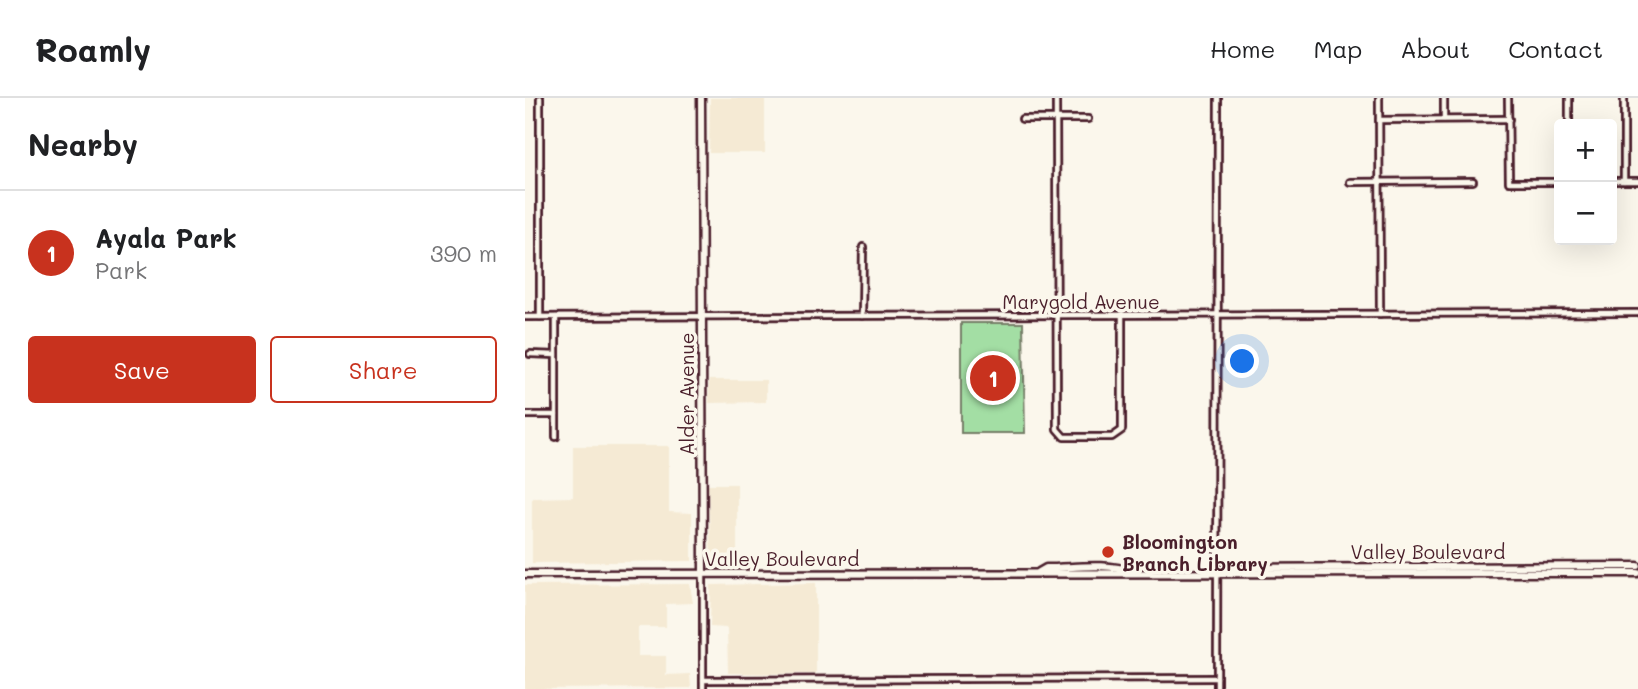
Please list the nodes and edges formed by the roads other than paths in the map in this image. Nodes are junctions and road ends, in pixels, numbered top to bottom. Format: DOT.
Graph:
graph roads {
  1 [pos="540,98"];
  2 [pos="701,98"];
  3 [pos="1056,98"];
  4 [pos="1218,98"];
  5 [pos="1379,98"];
  6 [pos="1444,98"];
  7 [pos="1508,98"];
  8 [pos="1569,98"];
  9 [pos="1624,98"];
  10 [pos="1056,118"];
  11 [pos="1022,119"];
  12 [pos="1088,119"];
  13 [pos="1444,119"];
  14 [pos="1509,119"];
  15 [pos="1569,119"];
  16 [pos="1379,120"];
  17 [pos="1473,181"];
  18 [pos="1617,181"];
  19 [pos="1624,181"];
  20 [pos="1638,181"];
  21 [pos="1380,182"];
  22 [pos="1554,182"];
  23 [pos="1350,183"];
  24 [pos="863,247"];
  25 [pos="1638,313"];
  26 [pos="1057,314"];
  27 [pos="1122,314"];
  28 [pos="1218,314"];
  29 [pos="1380,314"];
  30 [pos="702,316"];
  31 [pos="862,316"];
  32 [pos="525,317"];
  33 [pos="540,317"];
  34 [pos="556,317"];
  35 [pos="530,354"];
  36 [pos="556,355"];
  37 [pos="525,415"];
  38 [pos="556,415"];
  39 [pos="556,437"];
  40 [pos="1638,566"];
  41 [pos="1220,572"];
  42 [pos="1638,573"];
  43 [pos="525,574"];
  44 [pos="703,574"];
  45 [pos="1217,678"];
  46 [pos="703,680"];
  47 [pos="703,689"];
  48 [pos="1217,689"];
  1 -- 33 [label="street"];
  2 -- 30 [label="main road, Alder Avenue"];
  3 -- 10 [label="street"];
  4 -- 28 [label="street"];
  5 -- 16 [label="street"];
  6 -- 13 [label="street"];
  7 -- 14 [label="street"];
  8 -- 15 [label="street"];
  9 -- 19 [label="street"];
  10 -- 11 [label="street"];
  10 -- 12 [label="street"];
  10 -- 26 [label="street"];
  13 -- 14 [label="street"];
  13 -- 16 [label="street"];
  14 -- 22 [label="street"];
  16 -- 21 [label="street"];
  17 -- 21 [label="street"];
  18 -- 19 [label="street"];
  19 -- 20 [label="street"];
  21 -- 23 [label="street"];
  21 -- 29 [label="street"];
  24 -- 31 [label="street"];
  25 -- 29 [label="street, Marygold Avenue"];
  26 -- 27 [label="street, Marygold Avenue"];
  26 -- 27 [label="street"];
  26 -- 31 [label="street, Marygold Avenue"];
  27 -- 28 [label="street, Marygold Avenue"];
  28 -- 29 [label="street, Marygold Avenue"];
  28 -- 41 [label="street"];
  30 -- 31 [label="street, Marygold Avenue"];
  30 -- 34 [label="street, Marygold Avenue"];
  30 -- 44 [label="main road, Alder Avenue"];
  32 -- 33 [label="street, Marygold Avenue"];
  33 -- 34 [label="street, Marygold Avenue"];
  34 -- 36 [label="street"];
  35 -- 36 [label="street"];
  36 -- 38 [label="street"];
  37 -- 38 [label="street"];
  38 -- 39 [label="street"];
  40 -- 41 [label="main road, Valley Boulevard"];
  41 -- 42 [label="main road, Valley Boulevard"];
  41 -- 44 [label="main road, Valley Boulevard"];
  41 -- 45 [label="street"];
  43 -- 44 [label="main road, Valley Boulevard"];
  44 -- 46 [label="street, Alder Avenue"];
  45 -- 46 [label="street"];
  45 -- 48 [label="street"];
  46 -- 47 [label="street, Alder Avenue"];
}
